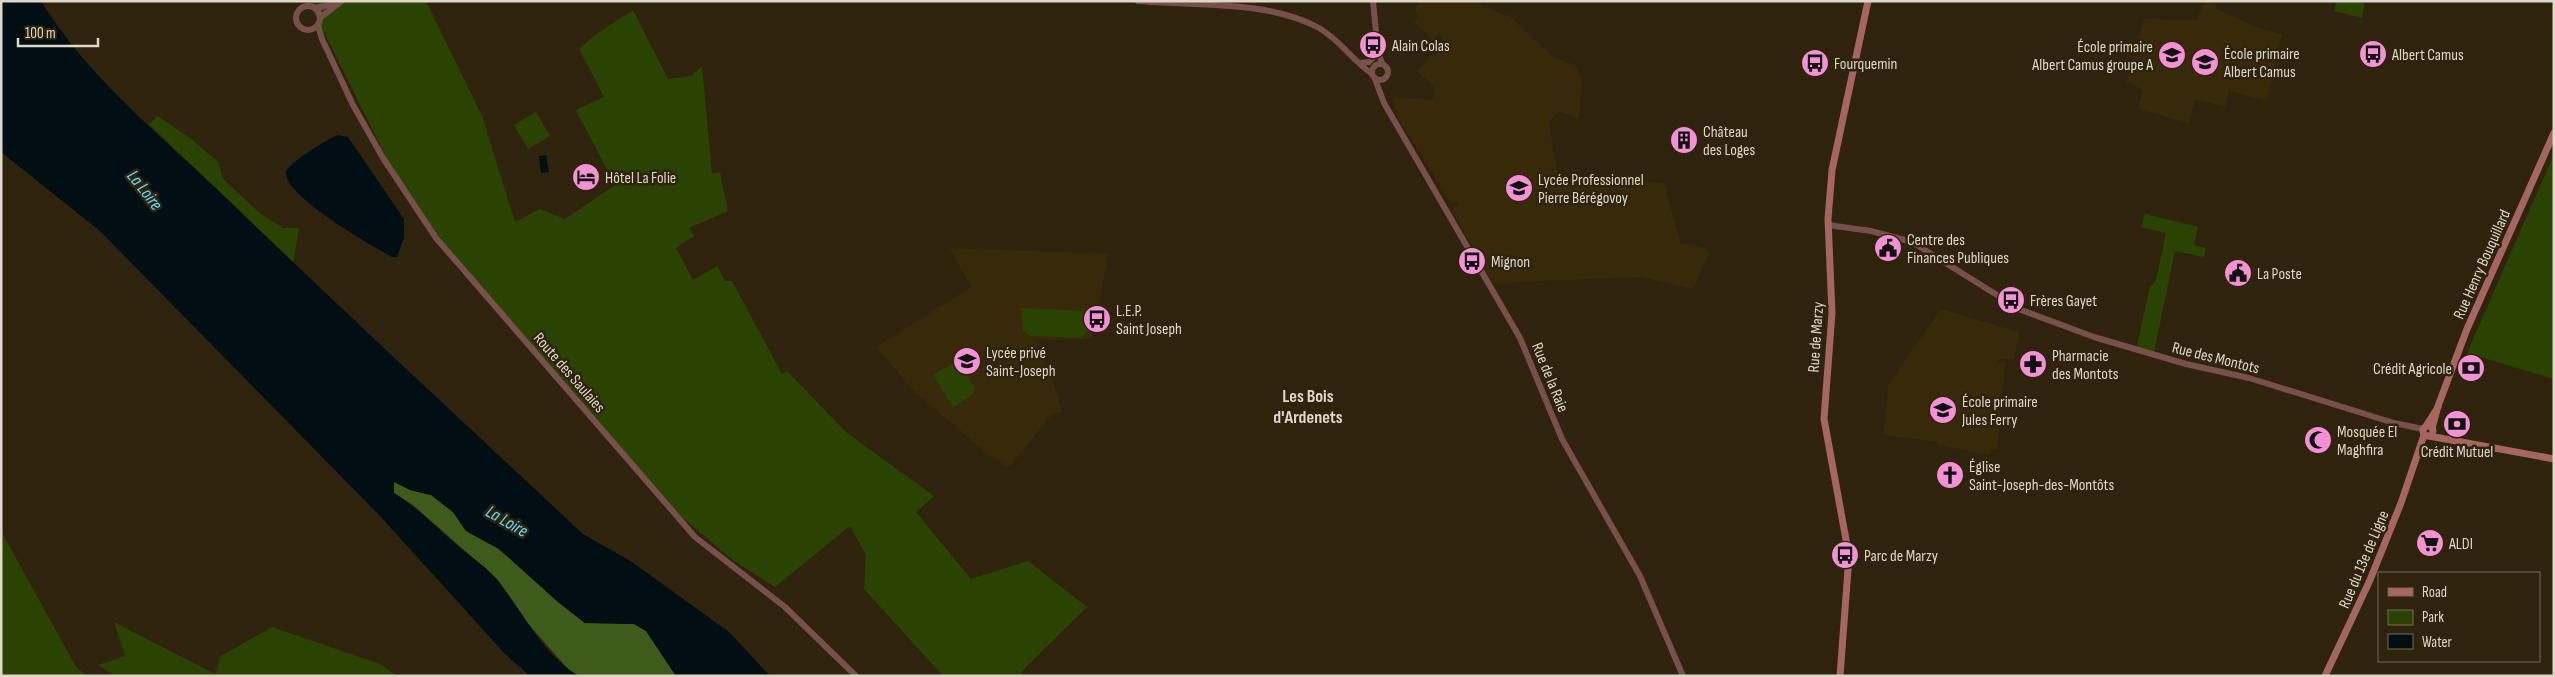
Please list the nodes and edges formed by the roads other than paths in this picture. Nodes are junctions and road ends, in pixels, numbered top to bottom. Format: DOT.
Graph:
graph roads {
  1 [pos="296,1"];
  2 [pos="1138,1"];
  3 [pos="1373,1"];
  4 [pos="1868,1"];
  5 [pos="340,2"];
  6 [pos="304,4"];
  7 [pos="315,8"];
  8 [pos="299,11"];
  9 [pos="319,21"];
  10 [pos="310,29"];
  11 [pos="322,39"];
  12 [pos="1378,52"];
  13 [pos="1361,64"];
  14 [pos="1376,69"];
  15 [pos="1384,79"];
  16 [pos="1381,94"];
  17 [pos="2554,133"];
  18 [pos="1828,225"];
  19 [pos="2427,432"];
  20 [pos="2554,459"];
  21 [pos="856,676"];
  22 [pos="1683,676"];
  23 [pos="1840,676"];
  24 [pos="2325,676"];
  1 -- 8 [label="street"];
  2 -- 13 [label="street"];
  3 -- 12 [label="street"];
  4 -- 18 [label="main road, Rue de Marzy"];
  5 -- 7 [label="street"];
  5 -- 9 [label="street"];
  6 -- 7 [label="street"];
  6 -- 8 [label="street"];
  7 -- 9 [label="street"];
  8 -- 10 [label="street"];
  9 -- 10 [label="street"];
  9 -- 11 [label="street"];
  10 -- 11 [label="street"];
  11 -- 21 [label="street, Route des Saulaies"];
  12 -- 13 [label="street"];
  12 -- 14 [label="street"];
  13 -- 14 [label="street"];
  14 -- 15 [label="street"];
  14 -- 15 [label="street"];
  14 -- 16 [label="street, Rue de la Raie"];
  15 -- 16 [label="street"];
  16 -- 22 [label="street, Rue de la Raie"];
  17 -- 19 [label="main road, Rue Henry Bouquillard"];
  18 -- 19 [label="street, Rue des Montots"];
  18 -- 23 [label="main road, Rue de Marzy"];
  19 -- 20 [label="main road"];
  19 -- 24 [label="main road, Rue du 13e de Ligne"];
}
